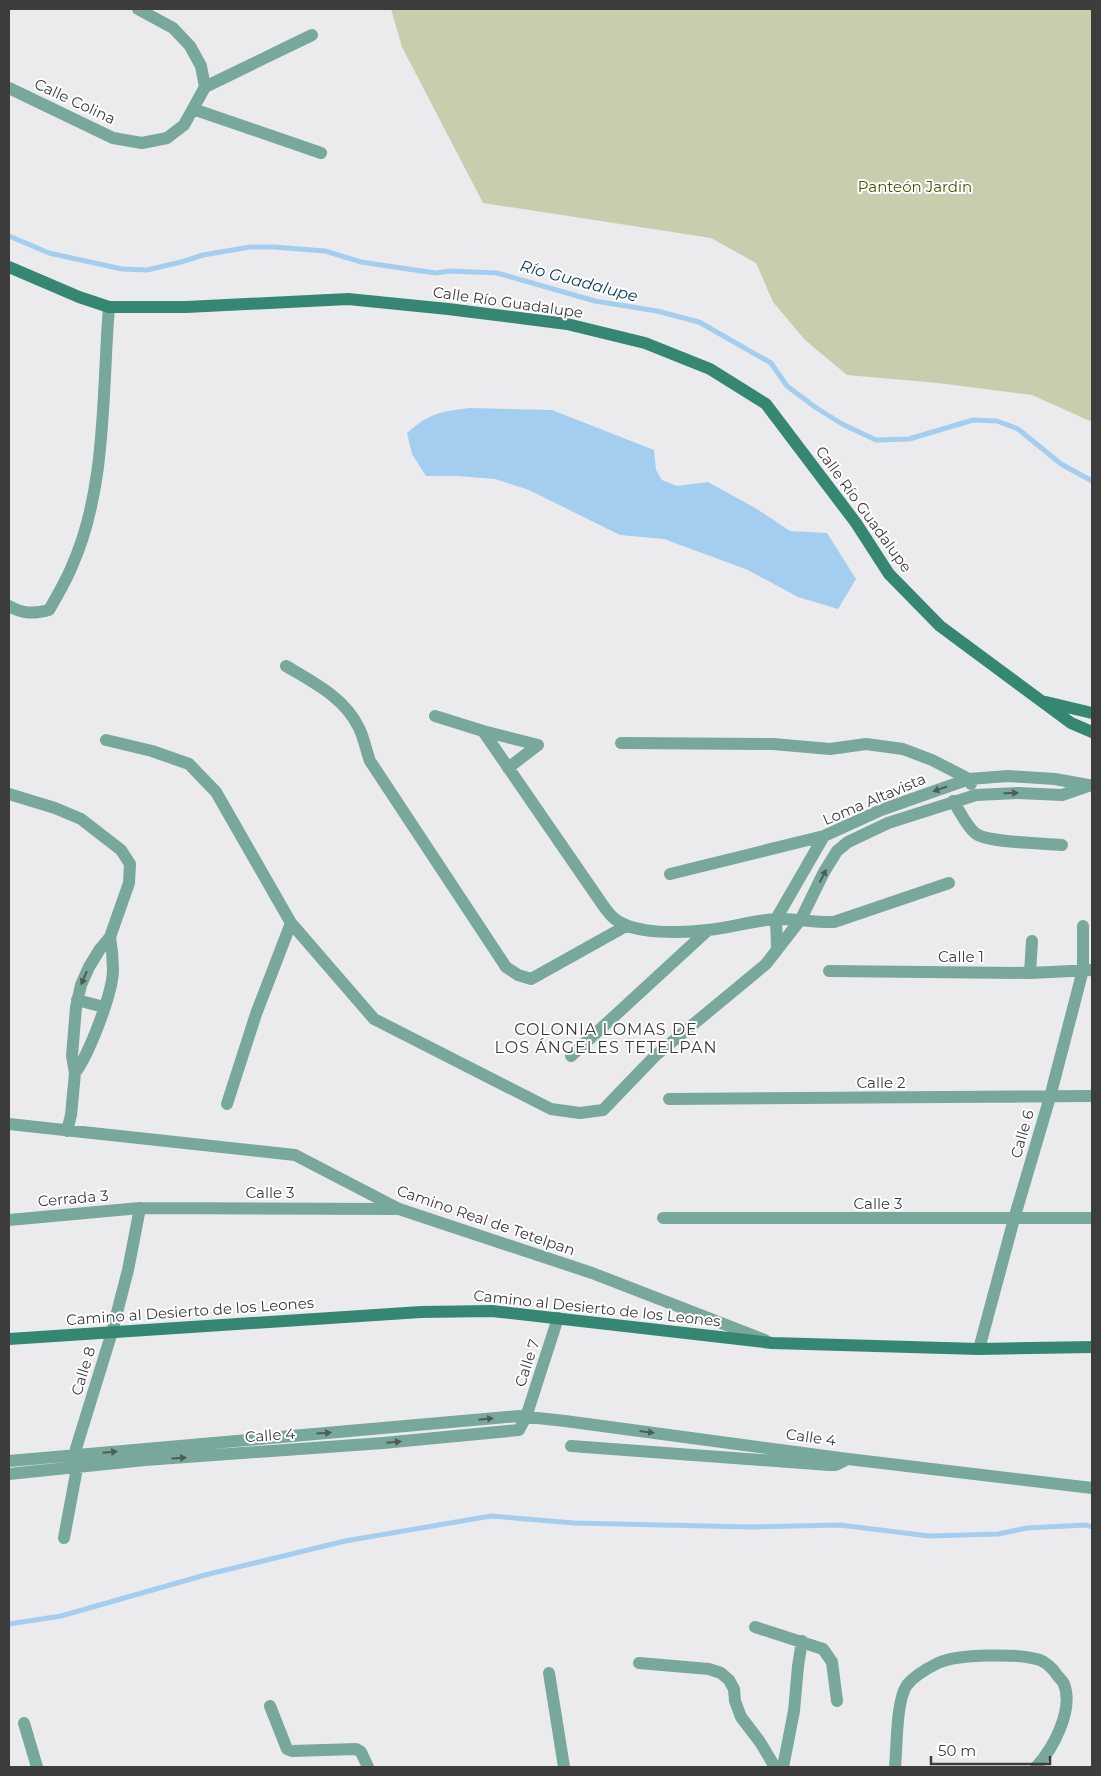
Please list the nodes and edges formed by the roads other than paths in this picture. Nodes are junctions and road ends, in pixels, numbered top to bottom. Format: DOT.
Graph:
graph roads {
  1 [pos="138,9"];
  2 [pos="312,35"];
  3 [pos="205,86"];
  4 [pos="9,88"];
  5 [pos="196,104"];
  6 [pos="320,153"];
  7 [pos="9,267"];
  8 [pos="109,307"];
  9 [pos="9,606"];
  10 [pos="286,666"];
  11 [pos="1042,701"];
  12 [pos="1092,713"];
  13 [pos="435,716"];
  14 [pos="483,731"];
  15 [pos="1092,732"];
  16 [pos="106,740"];
  17 [pos="621,743"];
  18 [pos="508,768"];
  19 [pos="969,779"];
  20 [pos="1092,785"];
  21 [pos="9,794"];
  22 [pos="976,795"];
  23 [pos="953,801"];
  24 [pos="824,836"];
  25 [pos="1062,844"];
  26 [pos="670,874"];
  27 [pos="949,883"];
  28 [pos="776,919"];
  29 [pos="801,919"];
  30 [pos="291,923"];
  31 [pos="626,926"];
  32 [pos="1083,926"];
  33 [pos="708,930"];
  34 [pos="110,937"];
  35 [pos="1032,941"];
  36 [pos="777,948"];
  37 [pos="1088,970"];
  38 [pos="829,971"];
  39 [pos="1030,973"];
  40 [pos="77,1000"];
  41 [pos="104,1007"];
  42 [pos="571,1056"];
  43 [pos="75,1073"];
  44 [pos="1092,1096"];
  45 [pos="1050,1097"];
  46 [pos="669,1099"];
  47 [pos="227,1104"];
  48 [pos="9,1124"];
  49 [pos="67,1131"];
  50 [pos="140,1208"];
  51 [pos="399,1209"];
  52 [pos="663,1218"];
  53 [pos="1092,1218"];
  54 [pos="1014,1219"];
  55 [pos="9,1220"];
  56 [pos="558,1318"];
  57 [pos="112,1332"];
  58 [pos="9,1340"];
  59 [pos="772,1343"];
  60 [pos="1092,1347"];
  61 [pos="979,1349"];
  62 [pos="526,1417"];
  63 [pos="571,1446"];
  64 [pos="848,1459"];
  65 [pos="9,1461"];
  66 [pos="76,1461"];
  67 [pos="9,1474"];
  68 [pos="1092,1488"];
  69 [pos="64,1538"];
  70 [pos="755,1627"];
  71 [pos="802,1641"];
  72 [pos="640,1663"];
  73 [pos="549,1672"];
  74 [pos="837,1701"];
  75 [pos="270,1706"];
  76 [pos="24,1724"];
  77 [pos="37,1767"];
  78 [pos="368,1767"];
  79 [pos="564,1767"];
  80 [pos="775,1767"];
  81 [pos="783,1767"];
  82 [pos="896,1767"];
  83 [pos="1036,1767"];
  1 -- 3 [label="street"];
  2 -- 3 [label="street"];
  3 -- 5 [label="street, Calle Colina"];
  4 -- 5 [label="street, Calle Colina"];
  5 -- 6 [label="street"];
  7 -- 8 [label="street, Calle Río Guadalupe"];
  8 -- 9 [label="street"];
  8 -- 11 [label="street, Calle Río Guadalupe"];
  10 -- 31 [label="street"];
  11 -- 12 [label="street, Calle Río Guadalupe"];
  11 -- 15 [label="street, Calle Río Guadalupe"];
  13 -- 14 [label="street"];
  14 -- 18 [label="street"];
  14 -- 18 [label="street"];
  16 -- 30 [label="street"];
  17 -- 19 [label="street"];
  18 -- 31 [label="street"];
  19 -- 20 [label="street, Loma Altavista"];
  19 -- 22 [label="street"];
  19 -- 24 [label="street, Loma Altavista, one-way"];
  22 -- 20 [label="street, one-way"];
  21 -- 34 [label="street"];
  22 -- 23 [label="street"];
  23 -- 25 [label="street"];
  29 -- 23 [label="street, one-way"];
  24 -- 26 [label="street"];
  24 -- 28 [label="street, Loma Altavista"];
  27 -- 29 [label="street"];
  28 -- 29 [label="street"];
  28 -- 33 [label="street"];
  28 -- 36 [label="street"];
  29 -- 36 [label="street"];
  30 -- 36 [label="street"];
  30 -- 47 [label="street"];
  31 -- 33 [label="street"];
  32 -- 37 [label="street, Calle 6"];
  33 -- 42 [label="street"];
  34 -- 40 [label="street, one-way"];
  34 -- 41 [label="street"];
  35 -- 39 [label="street"];
  37 -- 39 [label="street, Calle 1"];
  37 -- 45 [label="street, Calle 6"];
  38 -- 39 [label="street, Calle 1"];
  40 -- 41 [label="street"];
  40 -- 43 [label="street"];
  41 -- 43 [label="street"];
  43 -- 49 [label="street"];
  44 -- 45 [label="street, Calle 2"];
  45 -- 46 [label="street, Calle 2"];
  45 -- 54 [label="street, Calle 6"];
  48 -- 49 [label="street, Camino Real de Tetelpan"];
  49 -- 51 [label="street, Camino Real de Tetelpan"];
  50 -- 51 [label="street, Calle 3"];
  50 -- 55 [label="street, Cerrada 3"];
  50 -- 57 [label="street, Calle 8"];
  51 -- 59 [label="street, Camino Real de Tetelpan"];
  52 -- 54 [label="street, Calle 3"];
  53 -- 54 [label="street, Calle 3"];
  54 -- 61 [label="street, Calle 6"];
  56 -- 57 [label="street, Camino al Desierto de los Leones"];
  56 -- 59 [label="street, Camino al Desierto de los Leones"];
  56 -- 62 [label="street, Calle 7"];
  57 -- 58 [label="street, Camino al Desierto de los Leones"];
  57 -- 66 [label="street, Calle 8"];
  59 -- 61 [label="street, Camino al Desierto de los Leones"];
  60 -- 61 [label="street, Camino al Desierto de los Leones"];
  62 -- 64 [label="street, Calle 4, one-way"];
  66 -- 62 [label="street, Calle 4, one-way"];
  63 -- 64 [label="street"];
  64 -- 68 [label="street, Calle 4"];
  65 -- 66 [label="street, Calle 4"];
  66 -- 67 [label="street, Calle 4"];
  66 -- 69 [label="street, Calle 8"];
  70 -- 71 [label="street"];
  71 -- 74 [label="street"];
  71 -- 81 [label="street"];
  72 -- 80 [label="street"];
  73 -- 79 [label="street"];
  75 -- 78 [label="street"];
  76 -- 77 [label="street"];
  82 -- 83 [label="street"];
}
